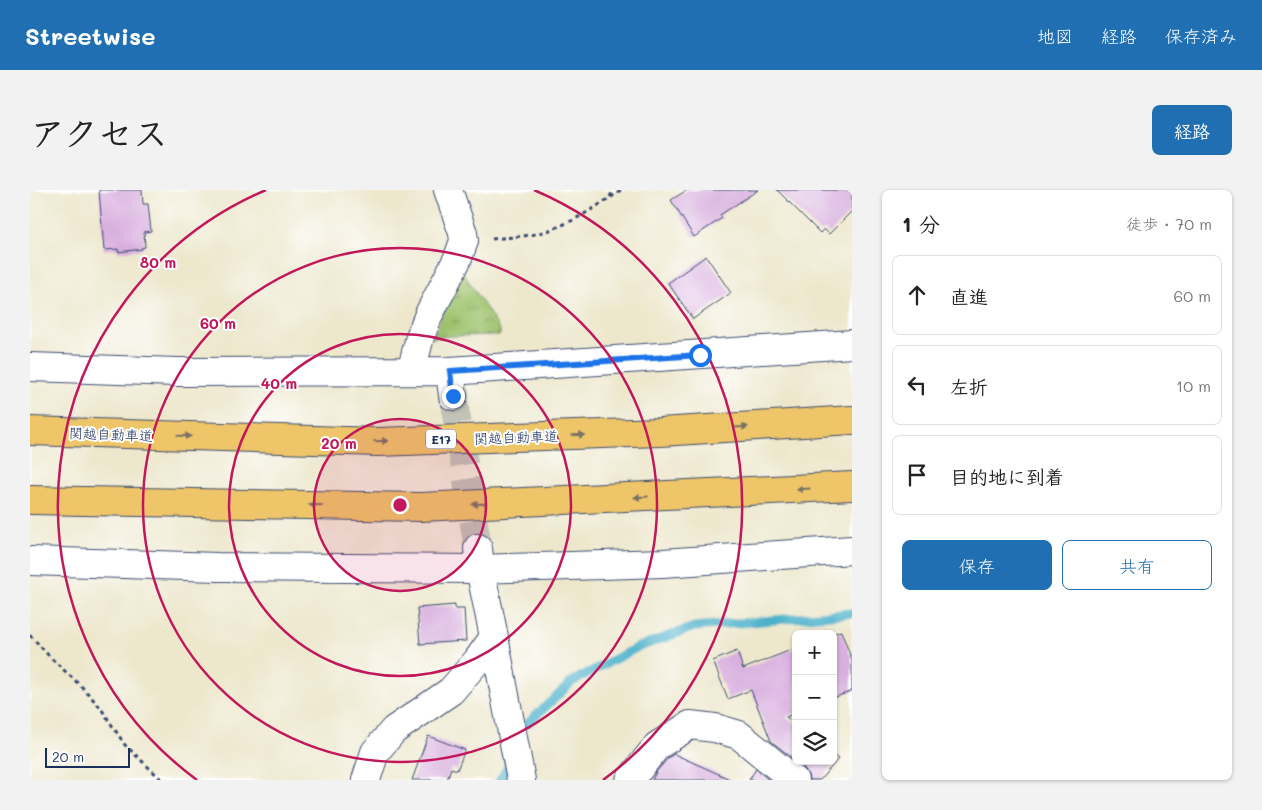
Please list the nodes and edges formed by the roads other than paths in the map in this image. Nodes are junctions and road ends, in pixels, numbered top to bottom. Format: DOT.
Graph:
graph roads {
  1 [pos="448,190"];
  2 [pos="852,344"];
  3 [pos="30,367"];
  4 [pos="411,370"];
  5 [pos="852,420"];
  6 [pos="30,431"];
  7 [pos="852,486"];
  8 [pos="30,500"];
  9 [pos="852,550"];
  10 [pos="479,558"];
  11 [pos="30,561"];
  12 [pos="494,637"];
  13 [pos="366,780"];
  14 [pos="521,780"];
  15 [pos="630,780"];
  16 [pos="794,780"];
  1 -- 4 [label="street"];
  2 -- 4 [label="street"];
  3 -- 4 [label="street"];
  6 -- 5 [label="highway, 関越自動車道 / E17, one-way"];
  7 -- 8 [label="highway, one-way"];
  9 -- 10 [label="street"];
  10 -- 11 [label="street"];
  10 -- 12 [label="street"];
  12 -- 13 [label="street"];
  12 -- 14 [label="street"];
  15 -- 16 [label="street"];
}
